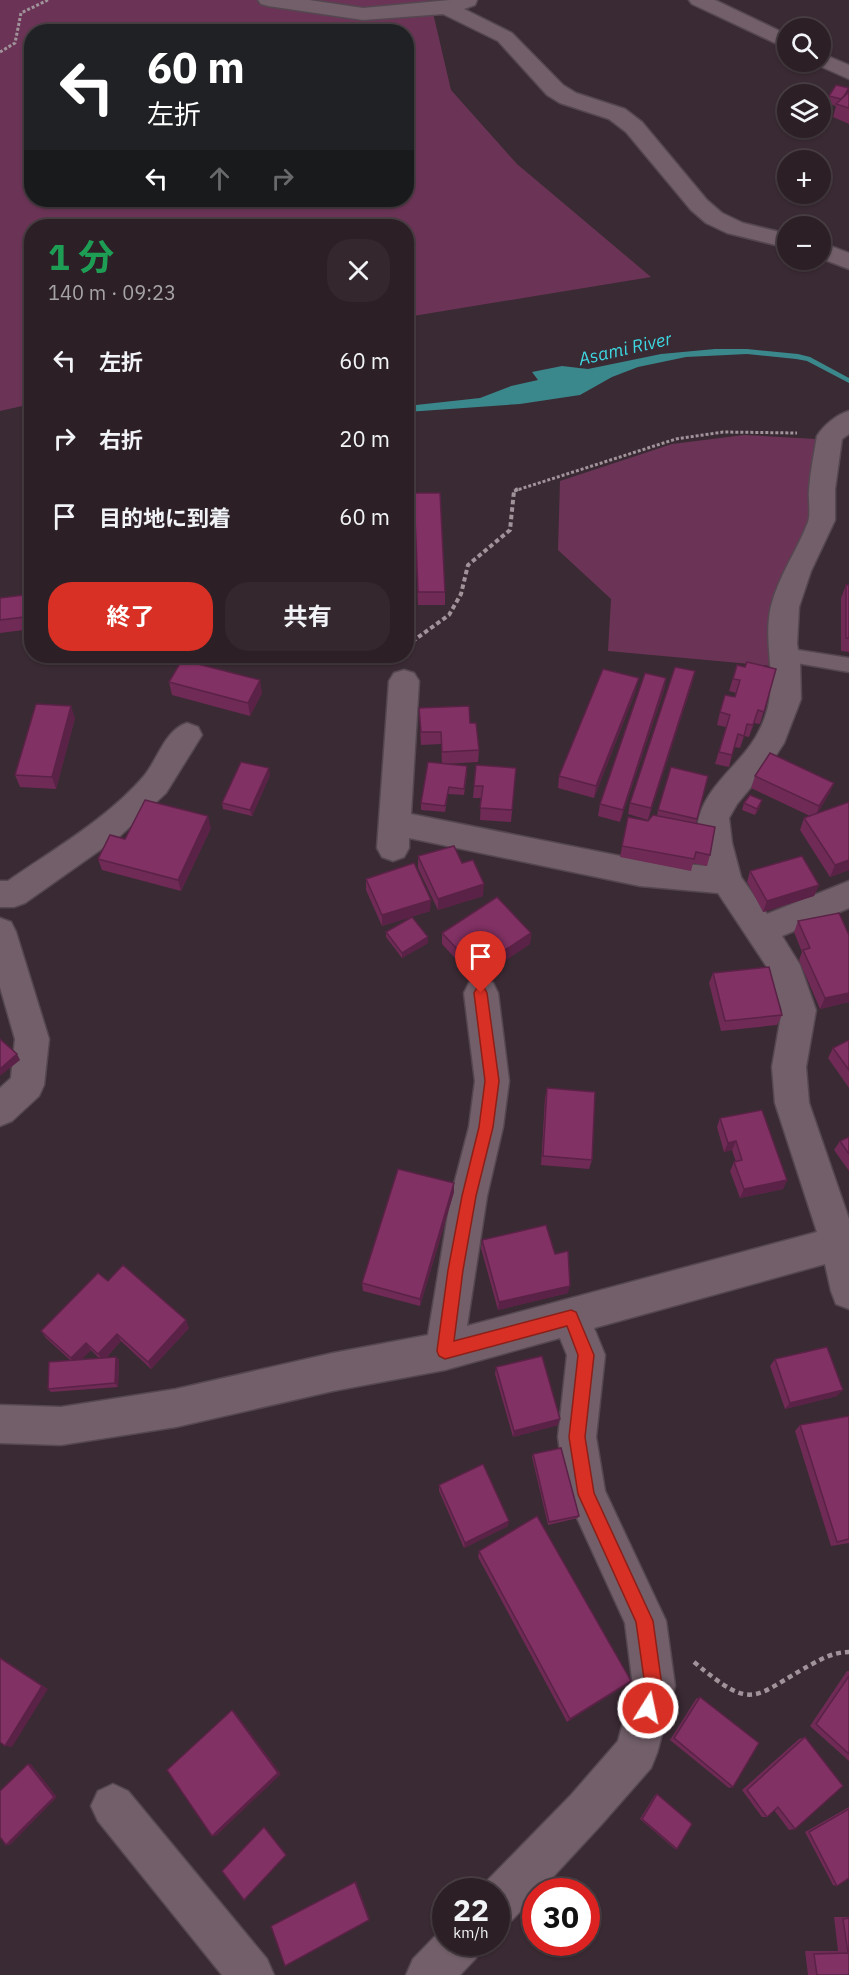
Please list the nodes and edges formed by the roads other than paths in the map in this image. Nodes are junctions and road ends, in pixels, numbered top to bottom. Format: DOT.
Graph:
graph roads {
  1 [pos="268,0"];
  2 [pos="472,0"];
  3 [pos="699,0"];
  4 [pos="446,8"];
  5 [pos="777,38"];
  6 [pos="831,64"];
  7 [pos="849,73"];
  8 [pos="777,238"];
  9 [pos="831,254"];
  10 [pos="849,262"];
  11 [pos="840,428"];
  12 [pos="785,655"];
  13 [pos="849,665"];
  14 [pos="404,681"];
  15 [pos="187,735"];
  16 [pos="727,881"];
  17 [pos="0,894"];
  18 [pos="849,894"];
  19 [pos="818,908"];
  20 [pos="849,922"];
  21 [pos="760,930"];
  22 [pos="0,932"];
  23 [pos="481,993"];
  24 [pos="0,1110"];
  25 [pos="844,1240"];
  26 [pos="849,1291"];
  27 [pos="571,1318"];
  28 [pos="445,1351"];
  29 [pos="0,1424"];
  30 [pos="113,1806"];
  31 [pos="510,1889"];
  32 [pos="447,1956"];
  33 [pos="251,1975"];
  34 [pos="429,1975"];
  1 -- 4 [label="street"];
  2 -- 4 [label="street"];
  3 -- 5 [label="street"];
  4 -- 8 [label="street"];
  6 -- 7 [label="street"];
  9 -- 10 [label="street"];
  11 -- 12 [label="street"];
  12 -- 13 [label="lane"];
  12 -- 16 [label="street"];
  14 -- 16 [label="street"];
  15 -- 17 [label="street"];
  16 -- 21 [label="street"];
  18 -- 19 [label="street"];
  19 -- 20 [label="street"];
  19 -- 21 [label="street"];
  21 -- 25 [label="street"];
  22 -- 24 [label="street"];
  23 -- 28 [label="street"];
  25 -- 26 [label="street"];
  25 -- 27 [label="street"];
  27 -- 28 [label="street"];
  27 -- 31 [label="street"];
  28 -- 29 [label="street"];
  30 -- 33 [label="street"];
  32 -- 34 [label="street"];
}
